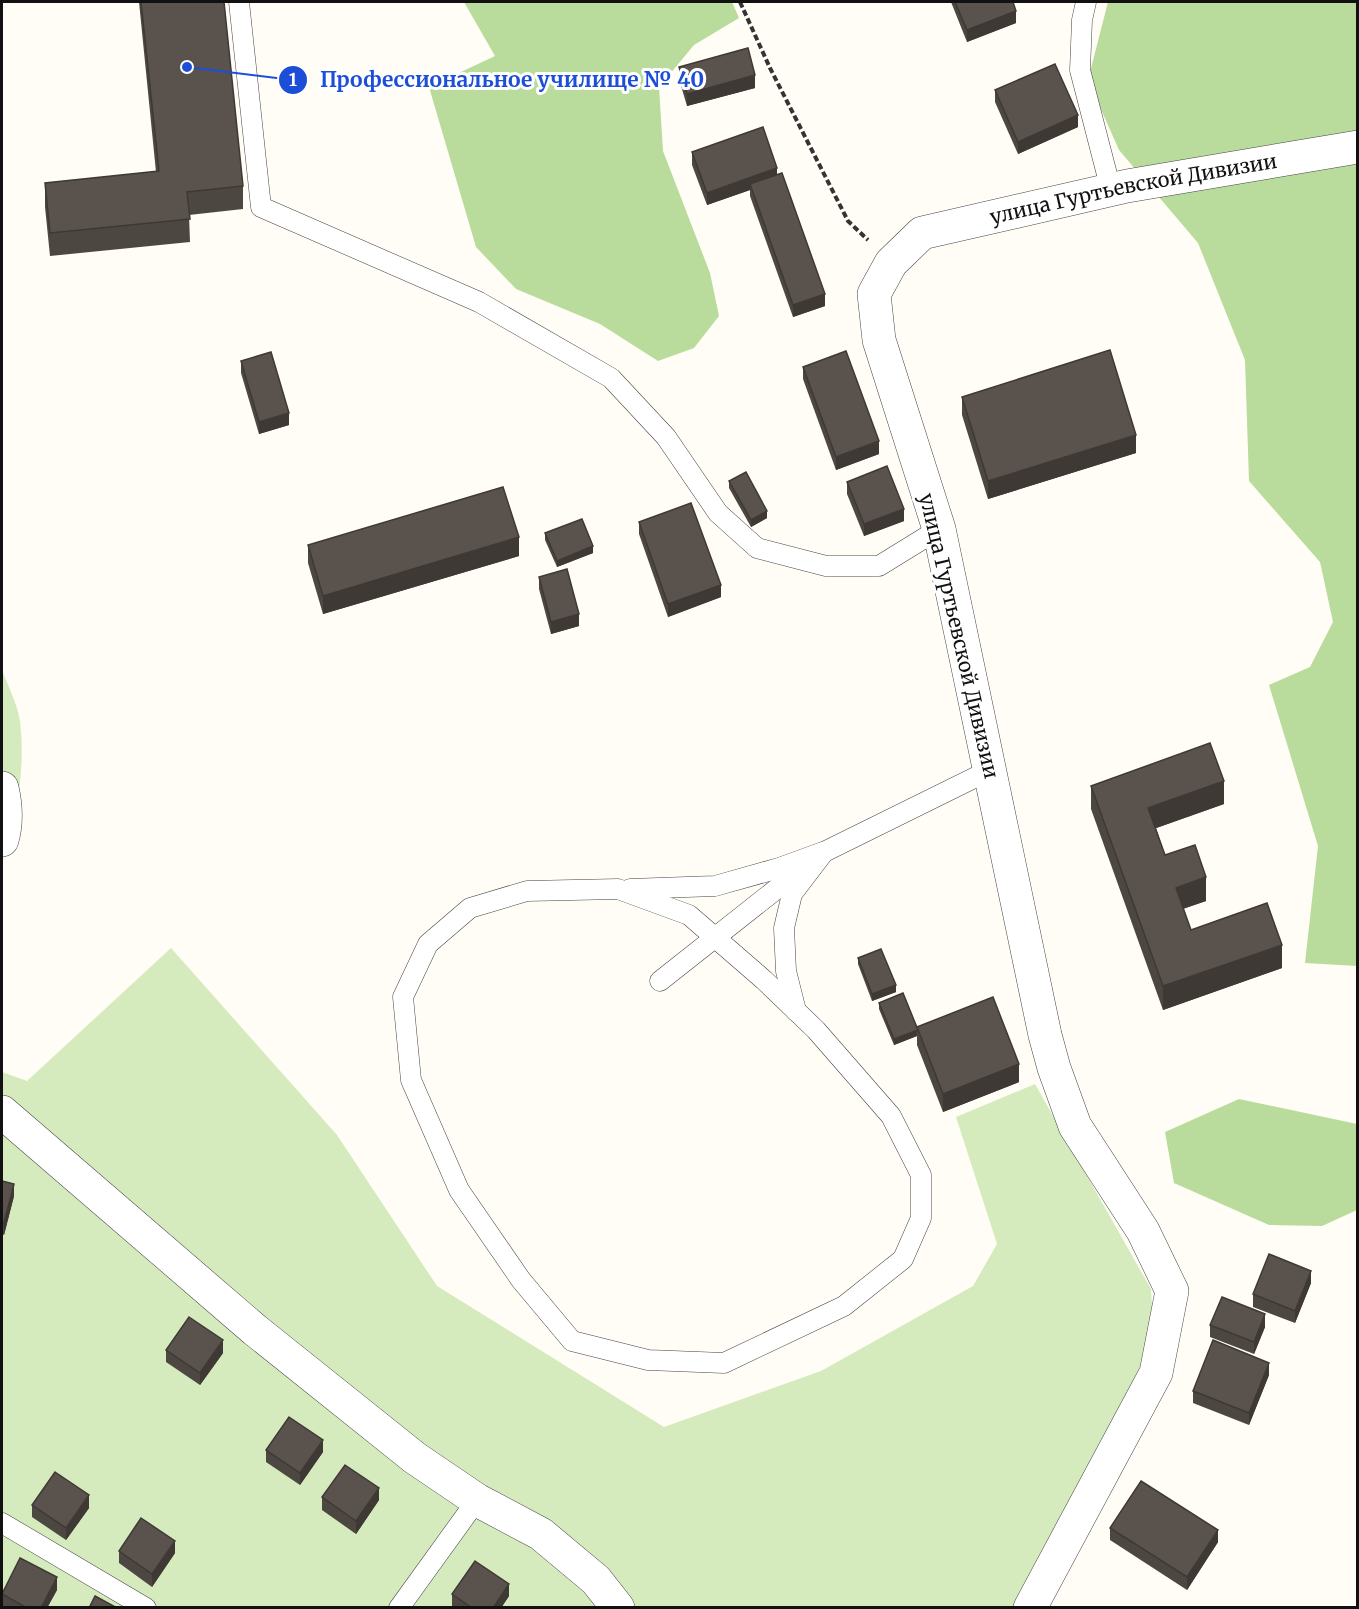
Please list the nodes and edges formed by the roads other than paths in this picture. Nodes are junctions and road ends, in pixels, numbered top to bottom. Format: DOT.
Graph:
graph roads {
  1 [pos="239,2"];
  2 [pos="1086,2"];
  3 [pos="1358,147"];
  4 [pos="1111,190"];
  5 [pos="939,529"];
  6 [pos="990,770"];
  7 [pos="2,788"];
  8 [pos="2,840"];
  9 [pos="824,852"];
  10 [pos="618,889"];
  11 [pos="715,938"];
  12 [pos="660,981"];
  13 [pos="796,1011"];
  14 [pos="2,1112"];
  15 [pos="477,1500"];
  16 [pos="2,1523"];
  17 [pos="146,1608"];
  18 [pos="399,1608"];
  19 [pos="618,1608"];
  20 [pos="1029,1608"];
  1 -- 5 [label="lane"];
  2 -- 4 [label="lane"];
  3 -- 4 [label="street, улица Гуртьевской Дивизии"];
  4 -- 5 [label="street, улица Гуртьевской Дивизии"];
  5 -- 6 [label="street, улица Гуртьевской Дивизии"];
  6 -- 9 [label="lane"];
  6 -- 20 [label="street, улица Гуртьевской Дивизии"];
  7 -- 8 [label="street"];
  9 -- 10 [label="lane"];
  9 -- 11 [label="lane"];
  9 -- 13 [label="lane"];
  10 -- 11 [label="lane"];
  10 -- 13 [label="lane"];
  11 -- 12 [label="lane"];
  11 -- 13 [label="lane"];
  14 -- 15 [label="street"];
  15 -- 18 [label="lane"];
  15 -- 19 [label="street"];
  16 -- 17 [label="lane"];
}
